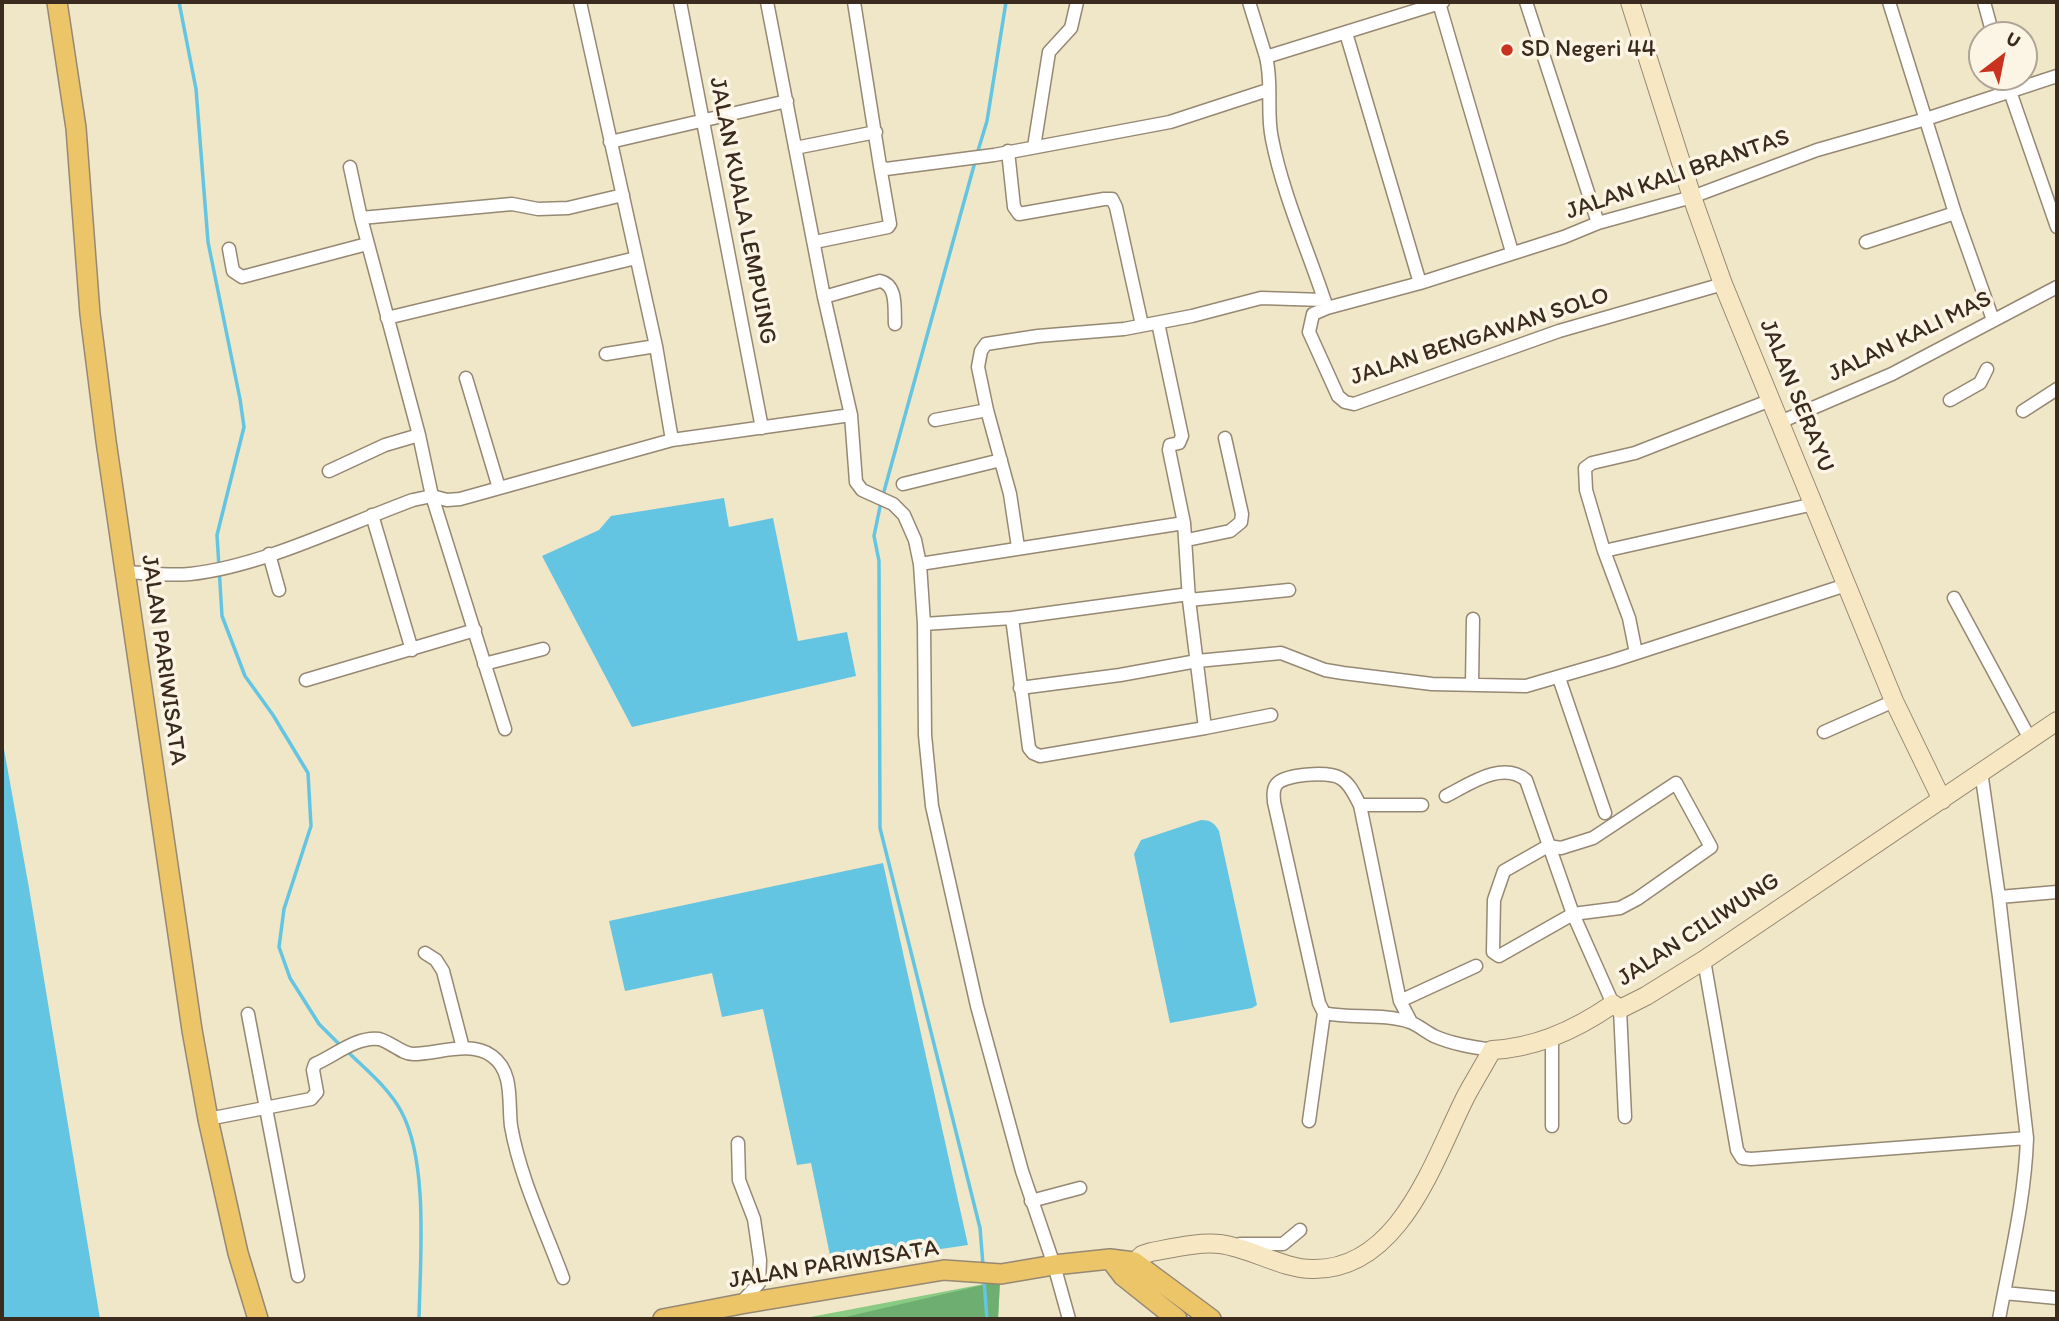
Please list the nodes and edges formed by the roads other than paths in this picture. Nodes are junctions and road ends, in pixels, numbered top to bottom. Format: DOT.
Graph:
graph roads {
  1 [pos="57,2"];
  2 [pos="580,2"];
  3 [pos="680,2"];
  4 [pos="767,2"];
  5 [pos="854,2"];
  6 [pos="1077,2"];
  7 [pos="1249,2"];
  8 [pos="1441,2"];
  9 [pos="1526,2"];
  10 [pos="1630,2"];
  11 [pos="1889,2"];
  12 [pos="1984,2"];
  13 [pos="1989,21"];
  14 [pos="1346,33"];
  15 [pos="1266,57"];
  16 [pos="2057,76"];
  17 [pos="1268,90"];
  18 [pos="2009,92"];
  19 [pos="787,101"];
  20 [pos="1926,119"];
  21 [pos="704,121"];
  22 [pos="876,132"];
  23 [pos="610,142"];
  24 [pos="1034,147"];
  25 [pos="795,148"];
  26 [pos="1008,151"];
  27 [pos="880,166"];
  28 [pos="350,167"];
  29 [pos="623,195"];
  30 [pos="1692,197"];
  31 [pos="1955,214"];
  32 [pos="360,218"];
  33 [pos="1598,223"];
  34 [pos="2057,227"];
  35 [pos="814,242"];
  36 [pos="1866,242"];
  37 [pos="367,244"];
  38 [pos="229,249"];
  39 [pos="1512,252"];
  40 [pos="636,258"];
  41 [pos="1420,283"];
  42 [pos="1723,284"];
  43 [pos="2057,287"];
  44 [pos="824,297"];
  45 [pos="1326,304"];
  46 [pos="1313,314"];
  47 [pos="387,318"];
  48 [pos="1993,320"];
  49 [pos="1158,323"];
  50 [pos="895,324"];
  51 [pos="1142,325"];
  52 [pos="656,345"];
  53 [pos="606,354"];
  54 [pos="1987,369"];
  55 [pos="466,378"];
  56 [pos="2057,389"];
  57 [pos="1771,400"];
  58 [pos="1950,400"];
  59 [pos="987,410"];
  60 [pos="2023,411"];
  61 [pos="851,415"];
  62 [pos="935,419"];
  63 [pos="1780,422"];
  64 [pos="762,428"];
  65 [pos="419,435"];
  66 [pos="1226,438"];
  67 [pos="672,440"];
  68 [pos="1001,460"];
  69 [pos="329,471"];
  70 [pos="904,484"];
  71 [pos="499,488"];
  72 [pos="432,496"];
  73 [pos="1814,504"];
  74 [pos="372,515"];
  75 [pos="1184,523"];
  76 [pos="1186,540"];
  77 [pos="1018,547"];
  78 [pos="1604,551"];
  79 [pos="269,554"];
  80 [pos="919,564"];
  81 [pos="126,572"];
  82 [pos="1846,585"];
  83 [pos="279,590"];
  84 [pos="1289,590"];
  85 [pos="1189,597"];
  86 [pos="1954,598"];
  87 [pos="1012,618"];
  88 [pos="1473,620"];
  89 [pos="924,625"];
  90 [pos="475,630"];
  91 [pos="543,649"];
  92 [pos="412,650"];
  93 [pos="1636,653"];
  94 [pos="1197,661"];
  95 [pos="484,664"];
  96 [pos="1559,678"];
  97 [pos="306,680"];
  98 [pos="1472,685"];
  99 [pos="1020,688"];
  100 [pos="1894,701"];
  101 [pos="1270,715"];
  102 [pos="2057,720"];
  103 [pos="1205,728"];
  104 [pos="505,729"];
  105 [pos="1825,732"];
  106 [pos="2030,739"];
  107 [pos="1981,771"];
  108 [pos="1446,796"];
  109 [pos="1942,800"];
  110 [pos="1422,804"];
  111 [pos="1360,805"];
  112 [pos="1605,813"];
  113 [pos="1548,846"];
  114 [pos="2057,892"];
  115 [pos="1999,897"];
  116 [pos="1573,914"];
  117 [pos="425,953"];
  118 [pos="1704,960"];
  119 [pos="1476,966"];
  120 [pos="1400,1001"];
  121 [pos="1616,1007"];
  122 [pos="1324,1013"];
  123 [pos="248,1014"];
  124 [pos="1411,1023"];
  125 [pos="1552,1037"];
  126 [pos="463,1048"];
  127 [pos="1492,1050"];
  128 [pos="266,1107"];
  129 [pos="1625,1117"];
  130 [pos="208,1119"];
  131 [pos="1309,1121"];
  132 [pos="1552,1126"];
  133 [pos="2027,1138"];
  134 [pos="738,1143"];
  135 [pos="1080,1188"];
  136 [pos="1031,1201"];
  137 [pos="1300,1230"];
  138 [pos="1219,1244"];
  139 [pos="1054,1265"];
  140 [pos="1128,1269"];
  141 [pos="298,1276"];
  142 [pos="563,1278"];
  143 [pos="2004,1293"];
  144 [pos="2057,1298"];
  145 [pos="741,1304"];
  146 [pos="258,1319"];
  147 [pos="663,1319"];
  148 [pos="1069,1319"];
  149 [pos="1177,1319"];
  150 [pos="1210,1319"];
  151 [pos="1999,1319"];
  1 -- 81 [label="main road, JALAN PARIWISATA"];
  2 -- 23 [label="street"];
  3 -- 21 [label="street, JALAN KUALA LEMPUING"];
  4 -- 19 [label="street"];
  5 -- 22 [label="street"];
  6 -- 24 [label="street"];
  7 -- 15 [label="street"];
  8 -- 14 [label="street"];
  8 -- 39 [label="street"];
  9 -- 33 [label="street"];
  10 -- 30 [label="street, JALAN SERAYU"];
  11 -- 20 [label="street"];
  12 -- 13 [label="street"];
  14 -- 15 [label="street"];
  14 -- 41 [label="street"];
  15 -- 17 [label="street"];
  16 -- 18 [label="street, JALAN KALI BRANTAS"];
  17 -- 24 [label="street"];
  17 -- 45 [label="street"];
  18 -- 20 [label="street, JALAN KALI BRANTAS"];
  18 -- 34 [label="street"];
  19 -- 21 [label="street"];
  19 -- 25 [label="street"];
  20 -- 30 [label="street, JALAN KALI BRANTAS"];
  20 -- 31 [label="street"];
  21 -- 23 [label="street"];
  21 -- 64 [label="street, JALAN KUALA LEMPUING"];
  22 -- 25 [label="street"];
  22 -- 27 [label="street"];
  23 -- 29 [label="street"];
  24 -- 26 [label="street"];
  25 -- 35 [label="street"];
  26 -- 27 [label="street"];
  26 -- 51 [label="street"];
  27 -- 35 [label="street"];
  28 -- 32 [label="street"];
  29 -- 32 [label="street"];
  29 -- 40 [label="street"];
  30 -- 33 [label="street, JALAN KALI BRANTAS"];
  30 -- 42 [label="street, JALAN SERAYU"];
  31 -- 36 [label="street"];
  31 -- 48 [label="street"];
  32 -- 37 [label="street"];
  33 -- 39 [label="street, JALAN KALI BRANTAS"];
  35 -- 44 [label="street"];
  37 -- 38 [label="street"];
  37 -- 47 [label="street"];
  39 -- 41 [label="street, JALAN KALI BRANTAS"];
  40 -- 47 [label="street"];
  40 -- 52 [label="street"];
  41 -- 45 [label="street, JALAN KALI BRANTAS"];
  42 -- 46 [label="street, JALAN BENGAWAN SOLO"];
  42 -- 57 [label="street, JALAN SERAYU"];
  43 -- 48 [label="street, JALAN KALI MAS"];
  44 -- 50 [label="street"];
  44 -- 61 [label="street"];
  45 -- 46 [label="street, JALAN KALI BRANTAS"];
  45 -- 49 [label="street"];
  47 -- 65 [label="street"];
  48 -- 63 [label="street, JALAN KALI MAS"];
  49 -- 51 [label="street"];
  49 -- 75 [label="street"];
  51 -- 59 [label="street"];
  52 -- 53 [label="street"];
  52 -- 67 [label="street"];
  54 -- 58 [label="street"];
  55 -- 71 [label="street"];
  56 -- 60 [label="street"];
  57 -- 63 [label="street, JALAN SERAYU"];
  57 -- 78 [label="street"];
  59 -- 62 [label="street"];
  59 -- 68 [label="street"];
  61 -- 64 [label="street"];
  61 -- 80 [label="street"];
  63 -- 73 [label="street, JALAN SERAYU"];
  64 -- 67 [label="street"];
  65 -- 69 [label="street"];
  65 -- 72 [label="street"];
  66 -- 76 [label="street"];
  67 -- 71 [label="street"];
  68 -- 70 [label="street"];
  68 -- 77 [label="street"];
  71 -- 72 [label="street"];
  72 -- 74 [label="street"];
  72 -- 90 [label="street"];
  73 -- 78 [label="street"];
  73 -- 82 [label="street, JALAN SERAYU"];
  74 -- 79 [label="street"];
  74 -- 92 [label="street"];
  75 -- 76 [label="street"];
  75 -- 77 [label="street"];
  76 -- 85 [label="street"];
  77 -- 80 [label="street"];
  78 -- 93 [label="street"];
  79 -- 81 [label="street"];
  79 -- 83 [label="street"];
  80 -- 89 [label="street"];
  81 -- 130 [label="main road, JALAN PARIWISATA"];
  82 -- 93 [label="street"];
  82 -- 100 [label="street, JALAN SERAYU"];
  84 -- 85 [label="street"];
  85 -- 87 [label="street"];
  85 -- 94 [label="street"];
  86 -- 106 [label="street"];
  87 -- 89 [label="street"];
  87 -- 99 [label="street"];
  88 -- 98 [label="street"];
  89 -- 136 [label="street"];
  90 -- 92 [label="street"];
  90 -- 95 [label="street"];
  91 -- 95 [label="street"];
  92 -- 97 [label="street"];
  93 -- 96 [label="street"];
  94 -- 98 [label="street"];
  94 -- 99 [label="street"];
  94 -- 103 [label="street"];
  95 -- 104 [label="street"];
  96 -- 98 [label="street"];
  96 -- 112 [label="street"];
  99 -- 103 [label="street"];
  100 -- 105 [label="street"];
  100 -- 109 [label="street, JALAN SERAYU"];
  101 -- 103 [label="street"];
  102 -- 106 [label="street, JALAN CILIWUNG"];
  106 -- 107 [label="street, JALAN CILIWUNG"];
  107 -- 109 [label="street, JALAN CILIWUNG"];
  107 -- 115 [label="street"];
  108 -- 113 [label="street"];
  109 -- 118 [label="street, JALAN CILIWUNG"];
  110 -- 111 [label="street"];
  111 -- 120 [label="street"];
  111 -- 122 [label="street"];
  113 -- 116 [label="street"];
  113 -- 116 [label="street"];
  113 -- 116 [label="street"];
  114 -- 115 [label="street"];
  115 -- 133 [label="street"];
  116 -- 121 [label="street"];
  117 -- 126 [label="street"];
  118 -- 121 [label="street, JALAN CILIWUNG"];
  118 -- 133 [label="street"];
  119 -- 120 [label="street"];
  120 -- 124 [label="street"];
  121 -- 125 [label="street, JALAN CILIWUNG"];
  121 -- 129 [label="street"];
  122 -- 124 [label="street"];
  122 -- 131 [label="street"];
  123 -- 128 [label="street"];
  124 -- 127 [label="street"];
  125 -- 127 [label="street, JALAN CILIWUNG"];
  125 -- 132 [label="street"];
  126 -- 128 [label="street"];
  126 -- 142 [label="street"];
  127 -- 138 [label="street"];
  128 -- 130 [label="street"];
  128 -- 141 [label="street"];
  130 -- 146 [label="main road, JALAN PARIWISATA"];
  133 -- 143 [label="street"];
  134 -- 145 [label="street"];
  135 -- 136 [label="street"];
  136 -- 139 [label="street"];
  137 -- 138 [label="street"];
  138 -- 140 [label="street"];
  139 -- 140 [label="main road, JALAN PARIWISATA"];
  139 -- 145 [label="main road, JALAN PARIWISATA"];
  139 -- 148 [label="street"];
  140 -- 149 [label="main road"];
  140 -- 150 [label="main road"];
  143 -- 144 [label="street"];
  143 -- 151 [label="street"];
  145 -- 147 [label="main road, JALAN PARIWISATA"];
}
